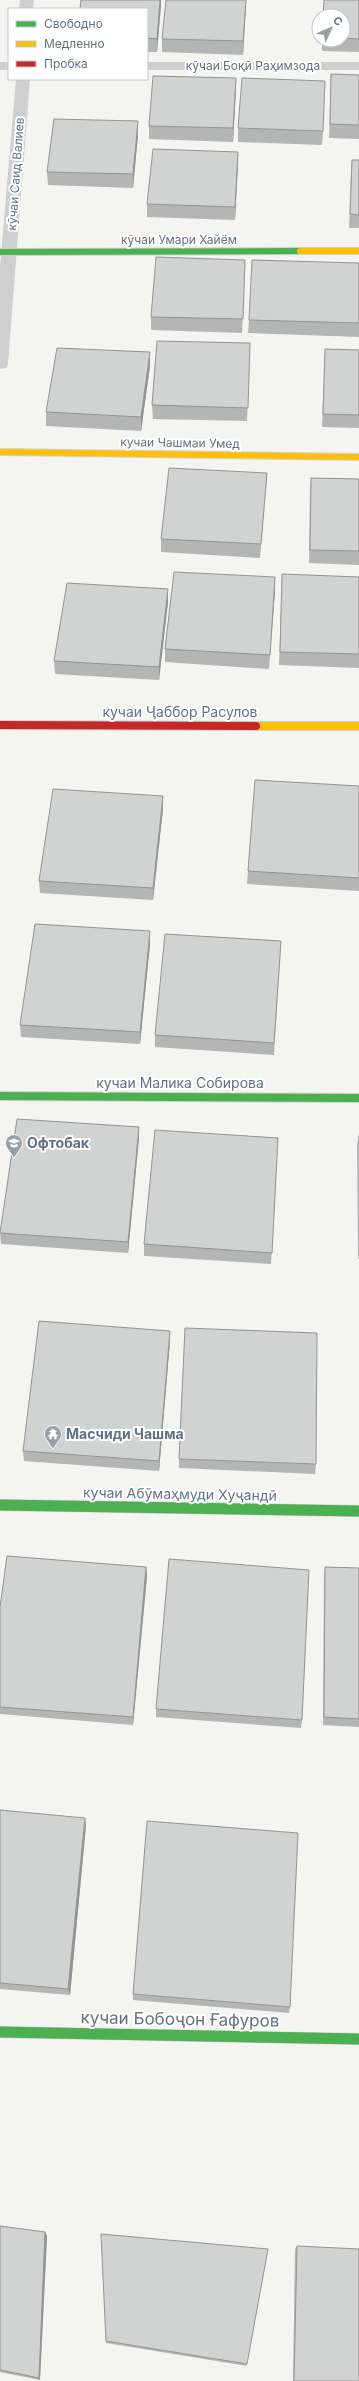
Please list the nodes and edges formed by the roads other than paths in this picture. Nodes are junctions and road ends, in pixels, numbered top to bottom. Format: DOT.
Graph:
graph roads {
  1 [pos="148,66"];
  2 [pos="359,66"];
  3 [pos="23,80"];
  4 [pos="359,251"];
  5 [pos="5,252"];
  6 [pos="0,364"];
  7 [pos="0,452"];
  8 [pos="359,457"];
  9 [pos="0,725"];
  10 [pos="359,726"];
  11 [pos="0,1096"];
  12 [pos="359,1098"];
  13 [pos="0,1505"];
  14 [pos="359,1511"];
  15 [pos="0,2032"];
  16 [pos="359,2039"];
  1 -- 2 [label="street, кӯчаи Боқӣ Раҳимзода"];
  3 -- 5 [label="street, кӯчаи Саид Валиев"];
  4 -- 5 [label="street, кӯчаи Умари Хайём"];
  5 -- 6 [label="street, кӯчаи Саид Валиев"];
  7 -- 8 [label="street, кучаи Чашмаи Умед"];
  9 -- 10 [label="street, кучаи Ҷаббор Расулов"];
  11 -- 12 [label="street, кучаи Малика Собирова"];
  13 -- 14 [label="street, кучаи Абӯмаҳмуди Хуҷандӣ"];
  15 -- 16 [label="street, кучаи Бобоҷон Ғафуров"];
}
